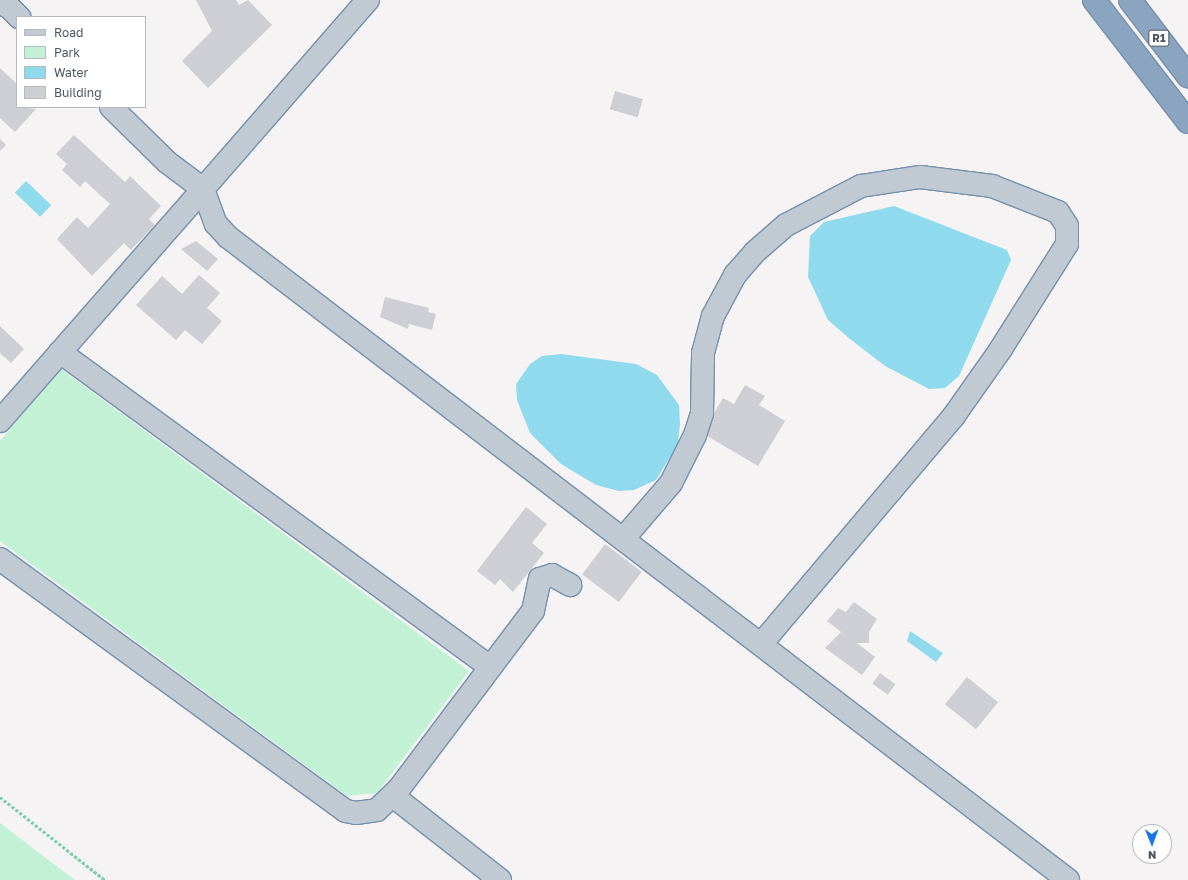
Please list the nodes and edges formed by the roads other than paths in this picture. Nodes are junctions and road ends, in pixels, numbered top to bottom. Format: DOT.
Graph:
graph roads {
  1 [pos="1,0"];
  2 [pos="368,0"];
  3 [pos="1094,0"];
  4 [pos="1130,0"];
  5 [pos="17,16"];
  6 [pos="1188,76"];
  7 [pos="112,108"];
  8 [pos="1188,122"];
  9 [pos="203,189"];
  10 [pos="60,352"];
  11 [pos="0,421"];
  12 [pos="623,539"];
  13 [pos="0,559"];
  14 [pos="570,585"];
  15 [pos="761,644"];
  16 [pos="490,667"];
  17 [pos="393,796"];
  18 [pos="500,880"];
  19 [pos="1068,880"];
  1 -- 5 [label="street"];
  2 -- 9 [label="street"];
  3 -- 8 [label="highway"];
  4 -- 6 [label="highway, R1"];
  7 -- 9 [label="street"];
  9 -- 10 [label="street"];
  9 -- 12 [label="street"];
  10 -- 11 [label="street"];
  10 -- 16 [label="street"];
  12 -- 15 [label="street"];
  12 -- 15 [label="street"];
  13 -- 17 [label="street"];
  14 -- 16 [label="street"];
  15 -- 19 [label="street"];
  16 -- 17 [label="street"];
  17 -- 18 [label="street"];
}
